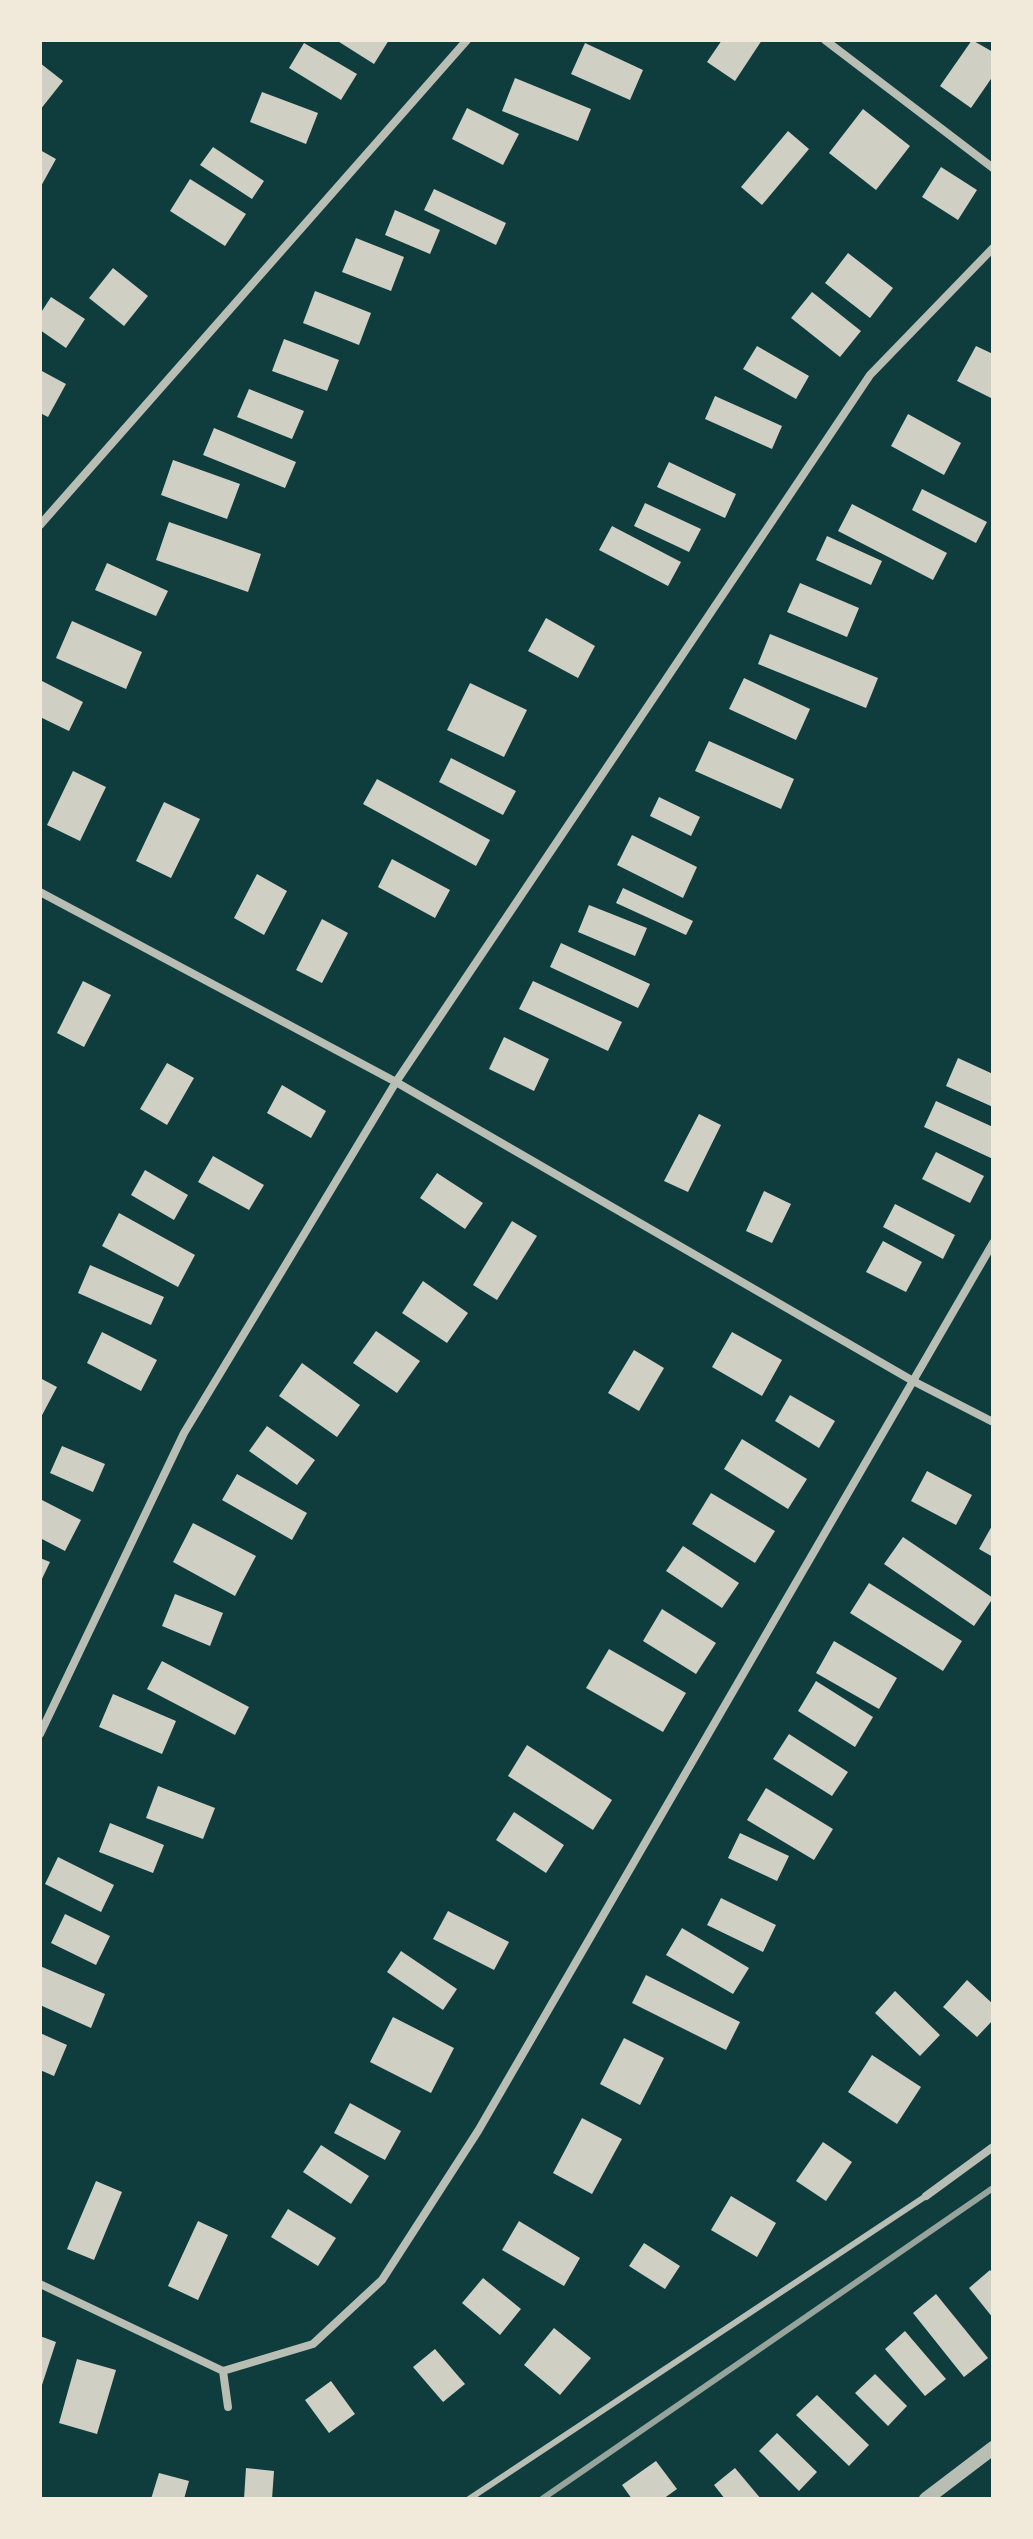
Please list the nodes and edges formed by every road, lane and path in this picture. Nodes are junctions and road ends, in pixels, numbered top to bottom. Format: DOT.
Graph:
graph roads {
  1 [pos="467,40"];
  2 [pos="825,40"];
  3 [pos="993,168"];
  4 [pos="993,248"];
  5 [pos="40,525"];
  6 [pos="40,892"];
  7 [pos="396,1082"];
  8 [pos="993,1243"];
  9 [pos="913,1381"];
  10 [pos="993,1422"];
  11 [pos="40,1734"];
  12 [pos="993,2147"];
  13 [pos="926,2196"];
  14 [pos="40,2284"];
  15 [pos="223,2371"];
  16 [pos="228,2407"];
  17 [pos="993,2448"];
  18 [pos="469,2499"];
  19 [pos="926,2499"];
  1 -- 5 [label="street"];
  2 -- 3 [label="street"];
  4 -- 7 [label="street"];
  6 -- 7 [label="street"];
  7 -- 9 [label="street"];
  7 -- 11 [label="street"];
  8 -- 9 [label="street"];
  9 -- 10 [label="street"];
  9 -- 15 [label="street"];
  12 -- 13 [label="street"];
  13 -- 18 [label="lane"];
  14 -- 15 [label="street"];
  15 -- 16 [label="street"];
  17 -- 19 [label="street"];
}
